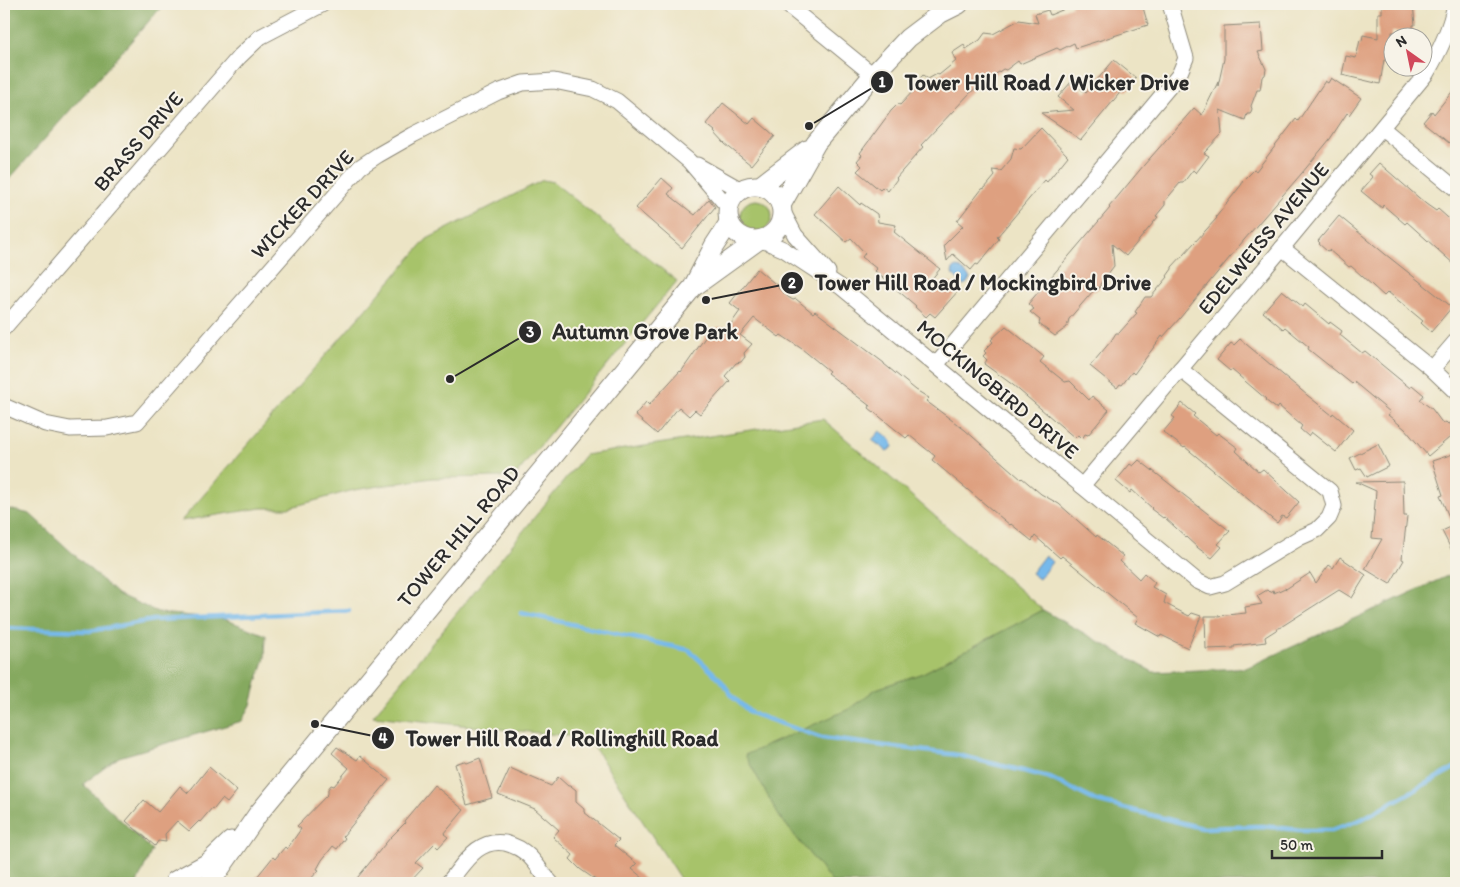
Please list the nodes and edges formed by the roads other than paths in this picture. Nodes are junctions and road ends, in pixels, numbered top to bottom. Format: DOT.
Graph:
graph roads {
  1 [pos="323,4"];
  2 [pos="786,4"];
  3 [pos="959,4"];
  4 [pos="1170,4"];
  5 [pos="1455,4"];
  6 [pos="872,75"];
  7 [pos="1382,128"];
  8 [pos="816,143"];
  9 [pos="689,161"];
  10 [pos="760,186"];
  11 [pos="1456,189"];
  12 [pos="741,190"];
  13 [pos="782,209"];
  14 [pos="729,215"];
  15 [pos="760,241"];
  16 [pos="1282,248"];
  17 [pos="693,287"];
  18 [pos="841,287"];
  19 [pos="4,328"];
  20 [pos="1456,341"];
  21 [pos="936,365"];
  22 [pos="1180,369"];
  23 [pos="1432,369"];
  24 [pos="1456,392"];
  25 [pos="4,406"];
  26 [pos="1082,486"];
  27 [pos="258,814"];
  28 [pos="175,883"];
  29 [pos="210,883"];
  30 [pos="448,883"];
  31 [pos="551,883"];
  1 -- 19 [label="street, BRASS DRIVE"];
  2 -- 6 [label="street"];
  3 -- 6 [label="street"];
  4 -- 21 [label="street"];
  5 -- 7 [label="street, EDELWEISS AVENUE"];
  6 -- 8 [label="street"];
  7 -- 11 [label="street"];
  7 -- 16 [label="street, EDELWEISS AVENUE"];
  8 -- 10 [label="street"];
  8 -- 13 [label="street"];
  9 -- 12 [label="street, WICKER DRIVE"];
  9 -- 14 [label="street, WICKER DRIVE"];
  9 -- 25 [label="street, WICKER DRIVE"];
  10 -- 12 [label="street"];
  10 -- 13 [label="street"];
  12 -- 14 [label="street"];
  13 -- 15 [label="street"];
  13 -- 18 [label="street, MOCKINGBIRD DRIVE"];
  14 -- 15 [label="street"];
  14 -- 17 [label="street, TOWER HILL ROAD"];
  15 -- 17 [label="street, TOWER HILL ROAD"];
  15 -- 18 [label="street, MOCKINGBIRD DRIVE"];
  16 -- 22 [label="street, EDELWEISS AVENUE"];
  16 -- 23 [label="street"];
  17 -- 27 [label="street, TOWER HILL ROAD"];
  18 -- 21 [label="street, MOCKINGBIRD DRIVE"];
  20 -- 23 [label="street"];
  21 -- 26 [label="street, MOCKINGBIRD DRIVE"];
  22 -- 26 [label="street, EDELWEISS AVENUE"];
  22 -- 26 [label="street, MOCKINGBIRD DRIVE"];
  23 -- 24 [label="street"];
  27 -- 28 [label="street, TOWER HILL ROAD"];
  27 -- 29 [label="street, TOWER HILL ROAD"];
  30 -- 31 [label="street"];
}
